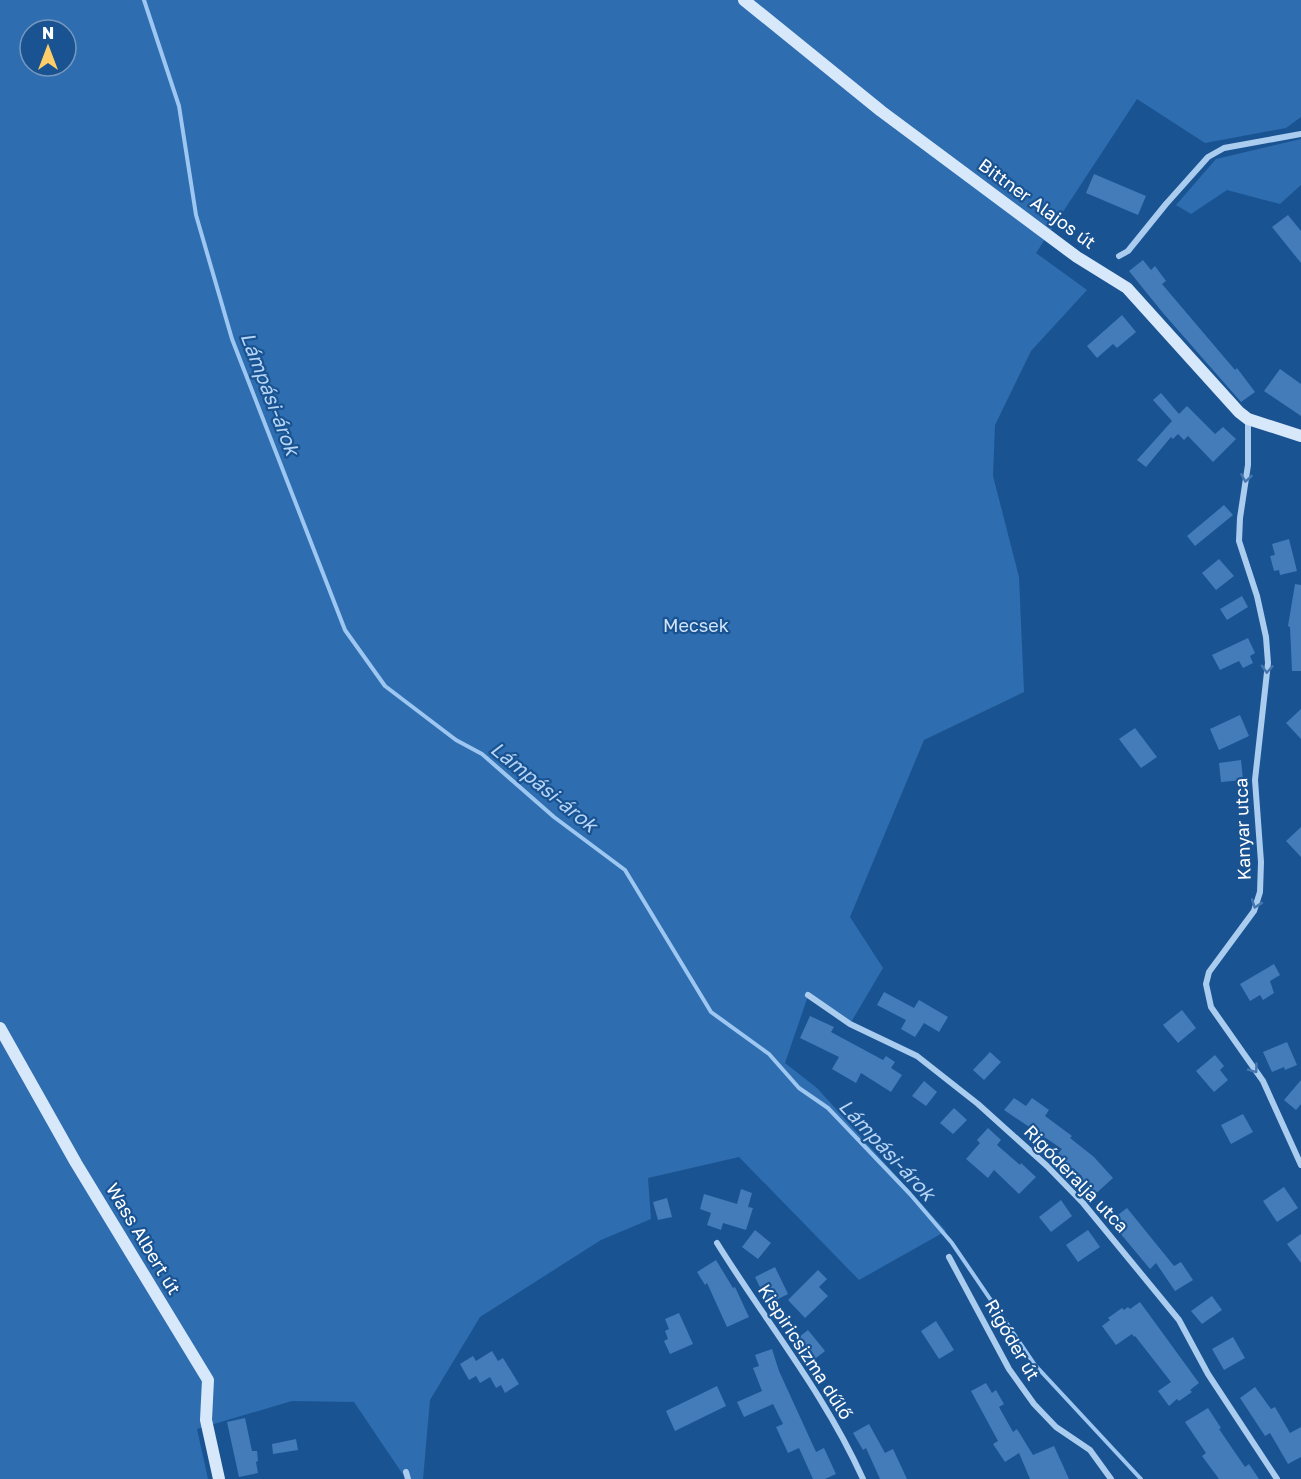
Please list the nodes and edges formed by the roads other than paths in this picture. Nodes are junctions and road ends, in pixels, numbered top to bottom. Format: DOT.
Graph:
graph roads {
  1 [pos="744,0"];
  2 [pos="1301,134"];
  3 [pos="1119,256"];
  4 [pos="1248,419"];
  5 [pos="1301,436"];
  6 [pos="808,995"];
  7 [pos="0,1028"];
  8 [pos="1301,1165"];
  9 [pos="717,1243"];
  10 [pos="949,1257"];
  11 [pos="405,1472"];
  12 [pos="219,1479"];
  13 [pos="408,1479"];
  14 [pos="864,1479"];
  15 [pos="1112,1479"];
  16 [pos="1277,1479"];
  1 -- 4 [label="street, Bittner Alajos út"];
  2 -- 3 [label="street"];
  4 -- 5 [label="street, Bittner Alajos út"];
  4 -- 8 [label="street, Kanyar utca, one-way"];
  6 -- 16 [label="street, Rigóderalja utca"];
  7 -- 12 [label="street, Wass Albert út"];
  9 -- 14 [label="street, Kispiricsizma dűlő"];
  10 -- 15 [label="street, Rigóder út"];
  11 -- 13 [label="street"];
}
